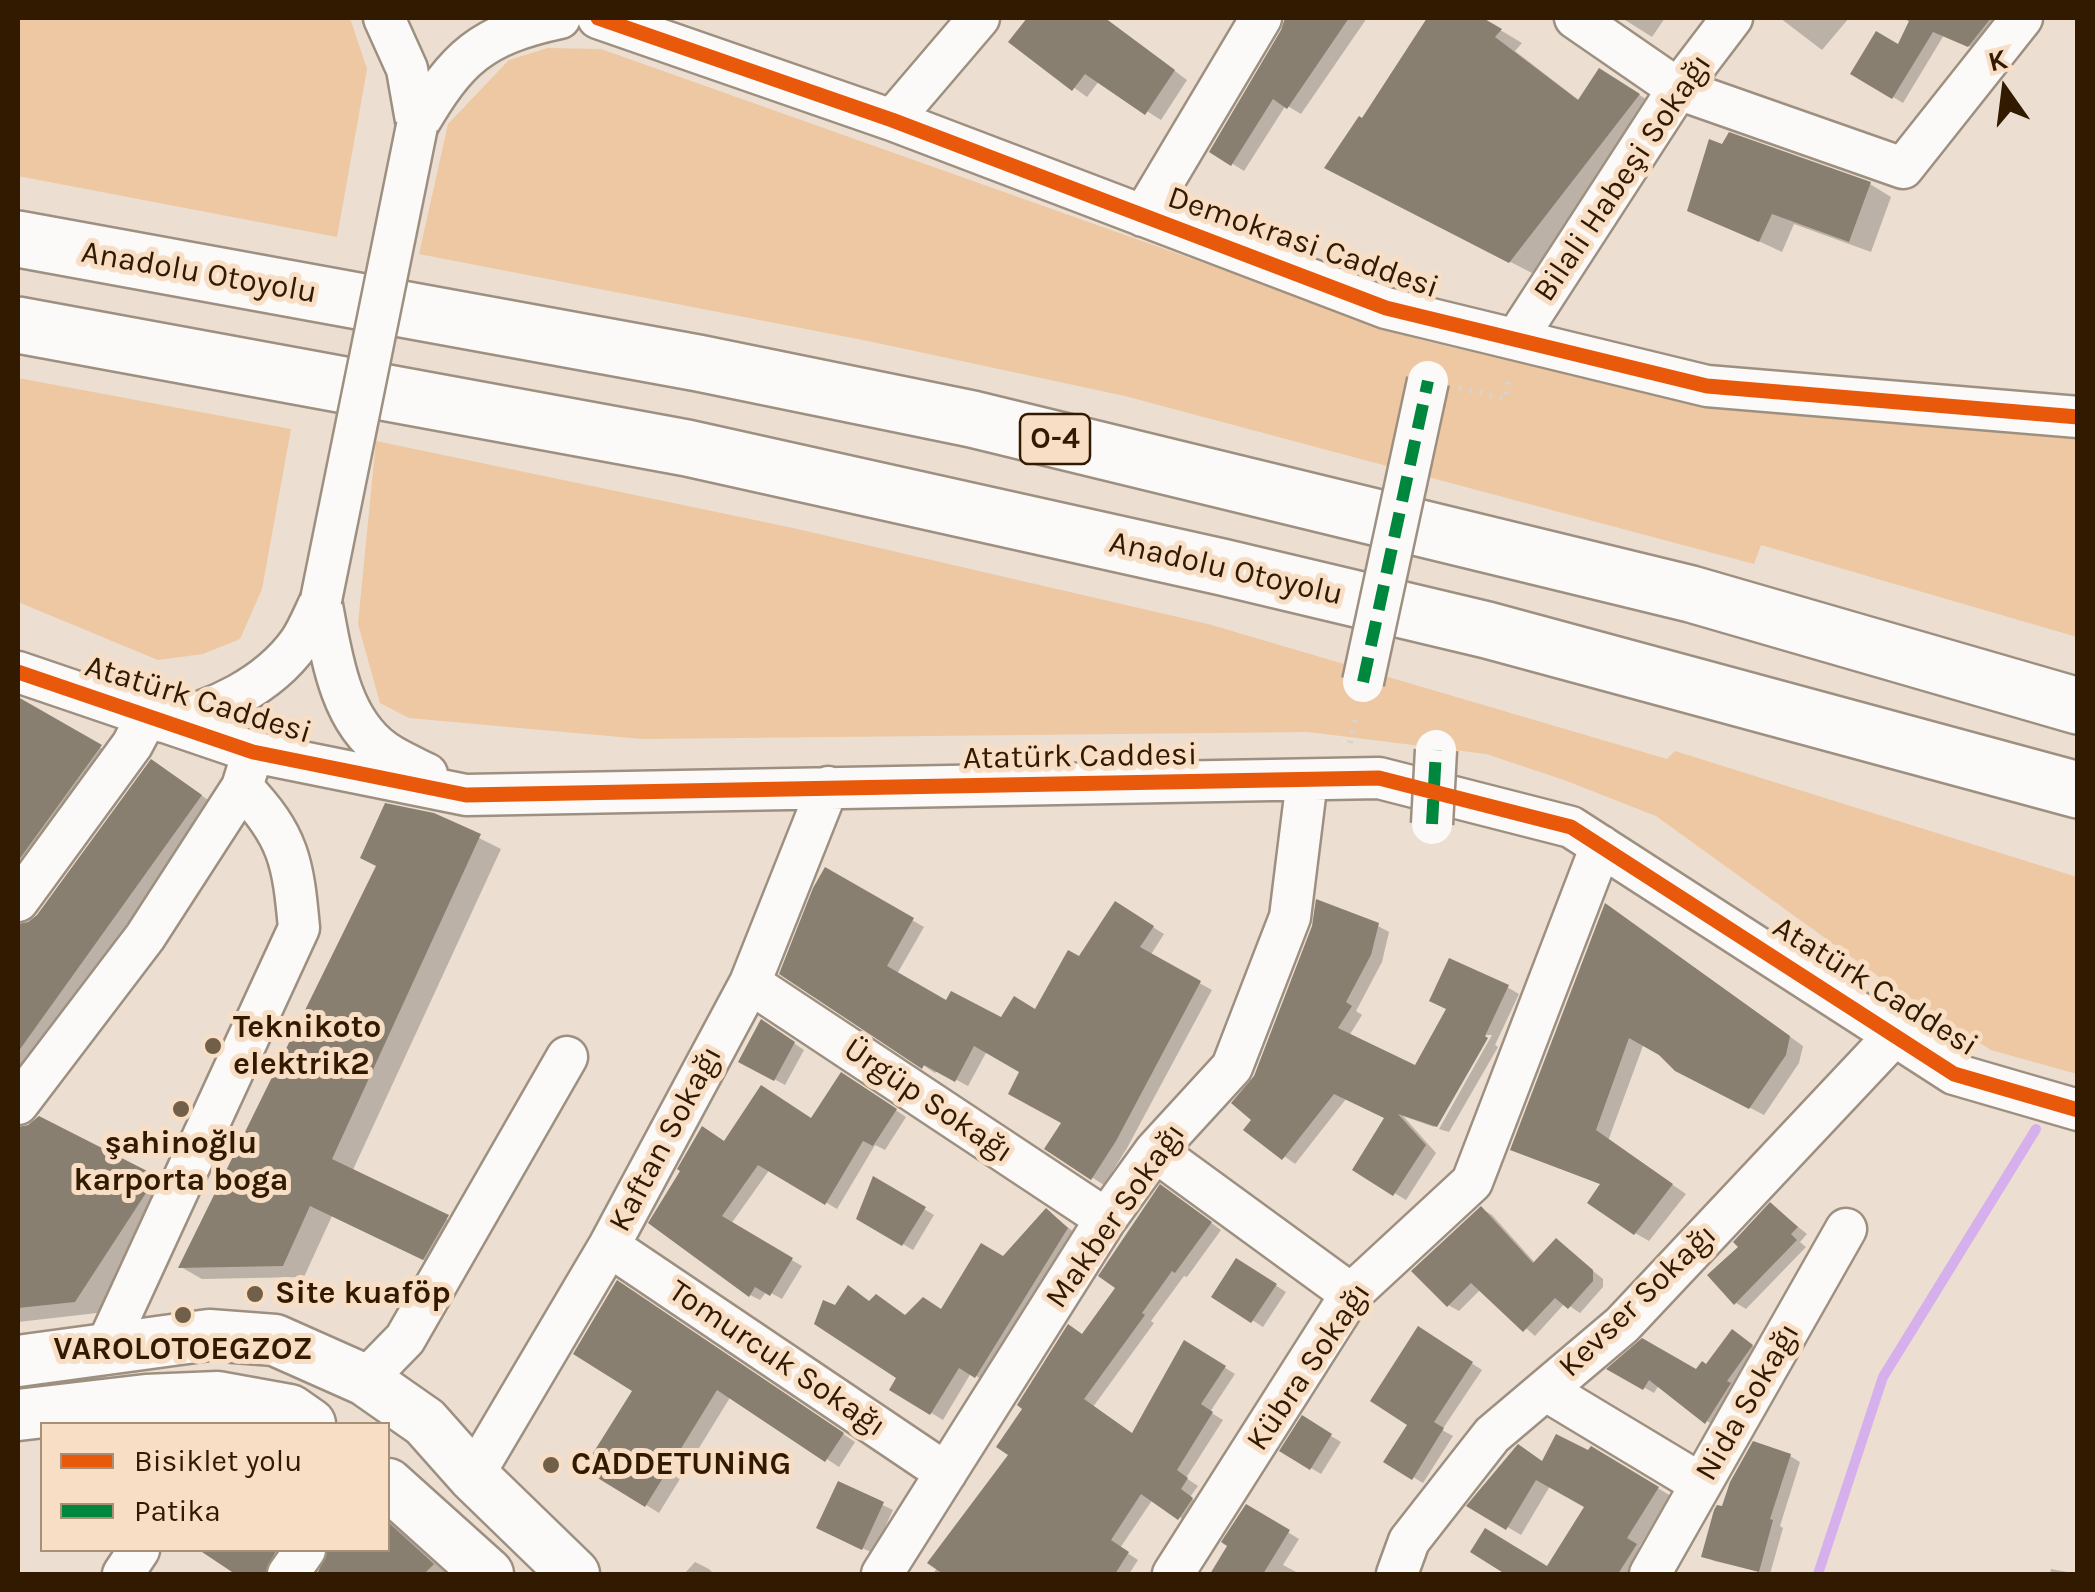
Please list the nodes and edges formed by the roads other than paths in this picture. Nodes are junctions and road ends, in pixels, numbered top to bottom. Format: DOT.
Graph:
graph roads {
  1 [pos="384,18"];
  2 [pos="560,18"];
  3 [pos="598,18"];
  4 [pos="979,18"];
  5 [pos="1261,18"];
  6 [pos="1575,18"];
  7 [pos="1732,18"];
  8 [pos="2022,18"];
  9 [pos="1678,88"];
  10 [pos="892,120"];
  11 [pos="417,126"];
  12 [pos="1144,216"];
  13 [pos="18,239"];
  14 [pos="18,325"];
  15 [pos="1516,339"];
  16 [pos="1428,382"];
  17 [pos="2078,417"];
  18 [pos="321,600"];
  19 [pos="18,672"];
  20 [pos="1363,682"];
  21 [pos="2078,706"];
  22 [pos="155,719"];
  23 [pos="1436,750"];
  24 [pos="248,770"];
  25 [pos="1308,780"];
  26 [pos="828,787"];
  27 [pos="2078,790"];
  28 [pos="466,795"];
  29 [pos="1432,824"];
  30 [pos="1601,846"];
  31 [pos="18,902"];
  32 [pos="750,983"];
  33 [pos="1894,1036"];
  34 [pos="568,1057"];
  35 [pos="18,1104"];
  36 [pos="2078,1110"];
  37 [pos="1155,1150"];
  38 [pos="1106,1219"];
  39 [pos="1846,1229"];
  40 [pos="609,1246"];
  41 [pos="1352,1294"];
  42 [pos="106,1347"];
  43 [pos="18,1361"];
  44 [pos="365,1380"];
  45 [pos="1545,1390"];
  46 [pos="212,1411"];
  47 [pos="18,1415"];
  48 [pos="307,1422"];
  49 [pos="946,1473"];
  50 [pos="473,1476"];
  51 [pos="1702,1484"];
  52 [pos="390,1486"];
  53 [pos="138,1552"];
  54 [pos="304,1552"];
  55 [pos="122,1574"];
  56 [pos="288,1574"];
  57 [pos="488,1574"];
  58 [pos="574,1574"];
  59 [pos="882,1574"];
  60 [pos="1173,1574"];
  61 [pos="1397,1574"];
  62 [pos="1650,1574"];
  1 -- 11 [label="street"];
  2 -- 11 [label="street"];
  3 -- 10 [label="street, Demokrasi Caddesi"];
  4 -- 10 [label="street"];
  5 -- 12 [label="street"];
  6 -- 9 [label="street"];
  7 -- 9 [label="street, Bilali Habeşi Sokağı"];
  8 -- 9 [label="street"];
  9 -- 15 [label="street, Bilali Habeşi Sokağı"];
  10 -- 12 [label="street, Demokrasi Caddesi"];
  11 -- 18 [label="street, bridge"];
  12 -- 15 [label="street, Demokrasi Caddesi"];
  13 -- 21 [label="highway, Anadolu Otoyolu / O-4"];
  14 -- 27 [label="highway, Anadolu Otoyolu"];
  15 -- 17 [label="street, Demokrasi Caddesi"];
  16 -- 20 [label="street, bridge"];
  18 -- 22 [label="street"];
  18 -- 28 [label="street"];
  19 -- 22 [label="street, Atatürk Caddesi"];
  22 -- 24 [label="street, Atatürk Caddesi"];
  22 -- 31 [label="street"];
  23 -- 29 [label="street, bridge"];
  24 -- 28 [label="street, Atatürk Caddesi"];
  24 -- 35 [label="street"];
  24 -- 42 [label="street"];
  25 -- 26 [label="street, Atatürk Caddesi"];
  25 -- 30 [label="street, Atatürk Caddesi"];
  25 -- 37 [label="street, Makber Sokağı"];
  26 -- 28 [label="street, Atatürk Caddesi"];
  26 -- 32 [label="street, Kaftan Sokağı"];
  30 -- 33 [label="street, Atatürk Caddesi"];
  30 -- 41 [label="street, Kübra Sokağı"];
  32 -- 38 [label="street, Ürgüp Sokağı"];
  32 -- 40 [label="street, Kaftan Sokağı"];
  33 -- 36 [label="street, Atatürk Caddesi"];
  33 -- 45 [label="street, Kevser Sokağı"];
  34 -- 44 [label="street"];
  37 -- 38 [label="street, Makber Sokağı"];
  37 -- 41 [label="street"];
  38 -- 49 [label="street, Makber Sokağı"];
  39 -- 51 [label="street, Nida Sokağı"];
  40 -- 49 [label="street, Tomurcuk Sokağı"];
  40 -- 50 [label="street, Kaftan Sokağı"];
  41 -- 60 [label="street, Kübra Sokağı"];
  42 -- 43 [label="main road"];
  42 -- 44 [label="main road"];
  44 -- 50 [label="main road"];
  45 -- 51 [label="street"];
  45 -- 61 [label="street, Kevser Sokağı"];
  46 -- 47 [label="main road"];
  46 -- 48 [label="main road"];
  49 -- 59 [label="street, Makber Sokağı"];
  50 -- 58 [label="main road"];
  51 -- 62 [label="street, Nida Sokağı"];
  52 -- 57 [label="main road"];
  53 -- 55 [label="street"];
  54 -- 56 [label="street"];
}
